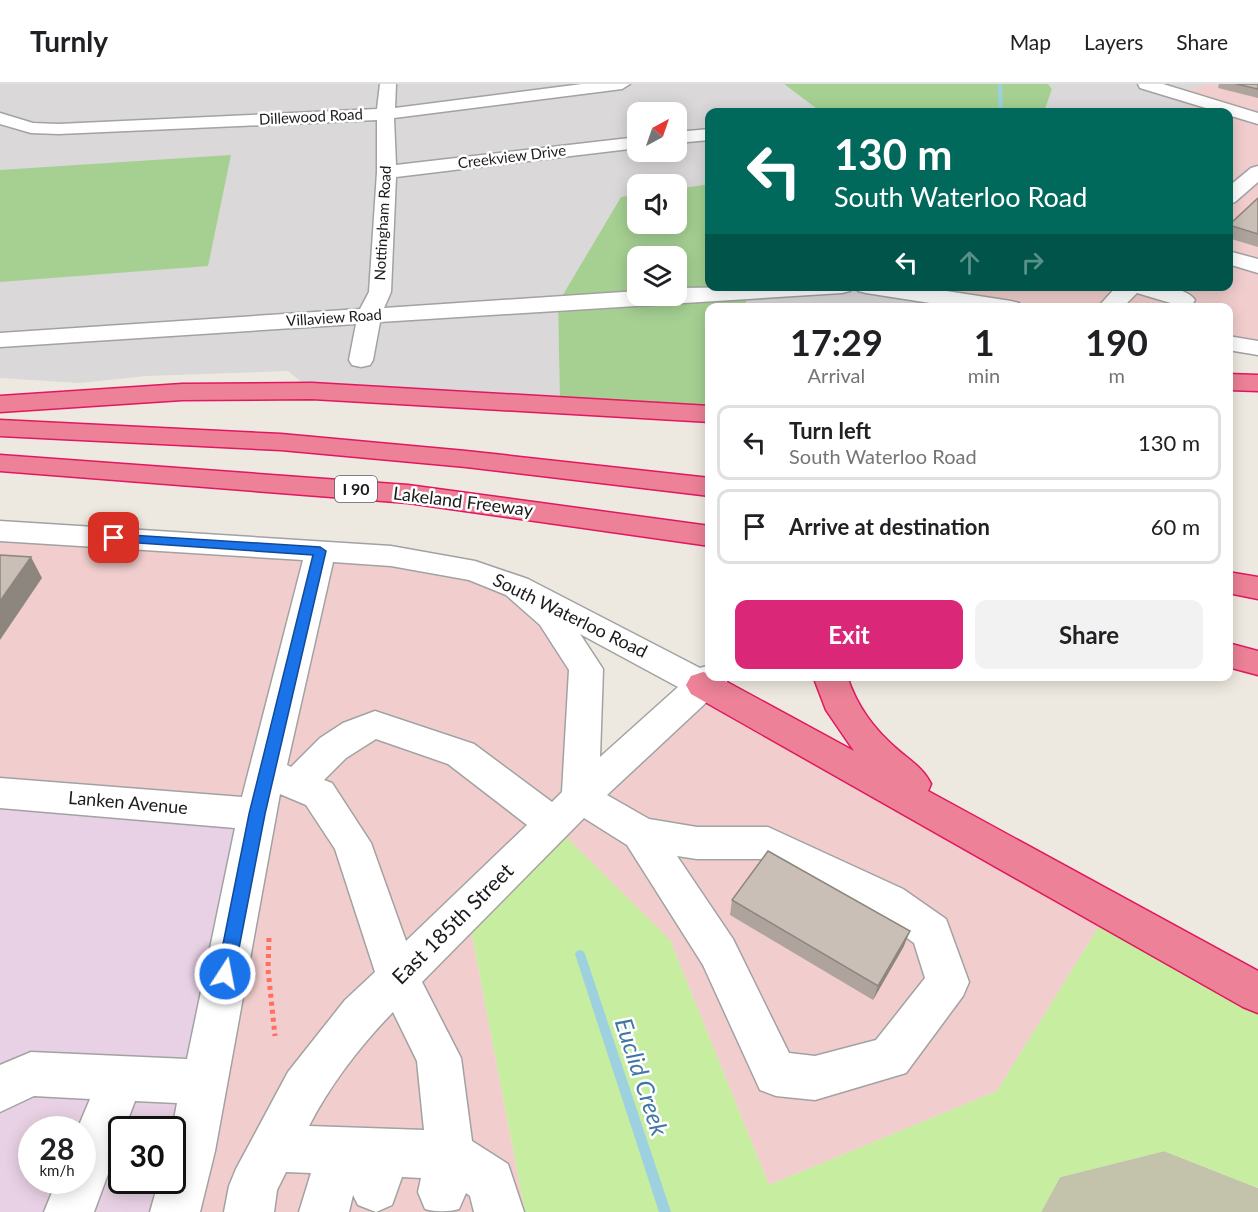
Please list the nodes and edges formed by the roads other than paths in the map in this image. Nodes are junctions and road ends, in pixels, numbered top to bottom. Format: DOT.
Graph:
graph roads {
  1 [pos="388,84"];
  2 [pos="622,84"];
  3 [pos="1146,84"];
  4 [pos="1223,108"];
  5 [pos="1233,111"];
  6 [pos="387,114"];
  7 [pos="0,118"];
  8 [pos="1258,119"];
  9 [pos="705,135"];
  10 [pos="687,137"];
  11 [pos="627,143"];
  12 [pos="387,172"];
  13 [pos="1256,176"];
  14 [pos="1233,194"];
  15 [pos="1233,258"];
  16 [pos="1258,266"];
  17 [pos="856,291"];
  18 [pos="1126,291"];
  19 [pos="1157,291"];
  20 [pos="687,295"];
  21 [pos="932,296"];
  22 [pos="1186,298"];
  23 [pos="627,299"];
  24 [pos="1006,300"];
  25 [pos="952,303"];
  26 [pos="1113,303"];
  27 [pos="369,316"];
  28 [pos="0,340"];
  29 [pos="1233,344"];
  30 [pos="1258,348"];
  31 [pos="361,360"];
  32 [pos="1233,382"];
  33 [pos="1258,383"];
  34 [pos="0,404"];
  35 [pos="705,414"];
  36 [pos="0,428"];
  37 [pos="0,463"];
  38 [pos="705,486"];
  39 [pos="0,531"];
  40 [pos="705,535"];
  41 [pos="320,551"];
  42 [pos="1233,566"];
  43 [pos="1258,568"];
  44 [pos="1233,583"];
  45 [pos="517,587"];
  46 [pos="1258,588"];
  47 [pos="1233,639"];
  48 [pos="1258,644"];
  49 [pos="1233,656"];
  50 [pos="1258,663"];
  51 [pos="705,680"];
  52 [pos="708,681"];
  53 [pos="831,681"];
  54 [pos="281,779"];
  55 [pos="0,793"];
  56 [pos="567,811"];
  57 [pos="257,814"];
  58 [pos="967,830"];
  59 [pos="641,834"];
  60 [pos="398,978"];
  61 [pos="1258,993"];
  62 [pos="121,1078"];
  63 [pos="204,1082"];
  64 [pos="0,1089"];
  65 [pos="96,1143"];
  66 [pos="273,1148"];
  67 [pos="367,1164"];
  68 [pos="446,1174"];
  69 [pos="76,1194"];
  70 [pos="69,1212"];
  71 [pos="175,1212"];
  72 [pos="249,1212"];
  73 [pos="324,1212"];
  74 [pos="499,1212"];
  1 -- 6 [label="street, Nottingham Road"];
  2 -- 6 [label="street, Dillewood Road"];
  3 -- 4 [label="street"];
  5 -- 8 [label="street"];
  6 -- 7 [label="street, Dillewood Road"];
  6 -- 12 [label="street, Nottingham Road"];
  9 -- 10 [label="street"];
  11 -- 12 [label="street, Creekview Drive"];
  12 -- 27 [label="street, Nottingham Road"];
  13 -- 14 [label="street"];
  15 -- 16 [label="street"];
  17 -- 20 [label="street"];
  17 -- 21 [label="street"];
  18 -- 26 [label="street"];
  19 -- 22 [label="street"];
  21 -- 24 [label="street"];
  21 -- 25 [label="street"];
  23 -- 27 [label="street, Villaview Road"];
  27 -- 28 [label="street, Villaview Road"];
  27 -- 31 [label="street, Nottingham Road"];
  29 -- 30 [label="street"];
  32 -- 33 [label="highway"];
  34 -- 35 [label="highway"];
  36 -- 38 [label="highway, I 90"];
  37 -- 40 [label="highway, Lakeland Freeway / I 90"];
  39 -- 41 [label="street, South Waterloo Road"];
  41 -- 45 [label="street, South Waterloo Road"];
  41 -- 54 [label="street"];
  42 -- 43 [label="highway"];
  44 -- 46 [label="highway"];
  45 -- 51 [label="street, South Waterloo Road"];
  45 -- 56 [label="street"];
  47 -- 48 [label="highway"];
  49 -- 50 [label="highway"];
  52 -- 56 [label="street, East 185th Street"];
  52 -- 58 [label="highway"];
  53 -- 58 [label="highway"];
  54 -- 56 [label="street"];
  54 -- 57 [label="street"];
  54 -- 60 [label="street"];
  55 -- 57 [label="street, Lanken Avenue"];
  56 -- 59 [label="street"];
  56 -- 60 [label="street, East 185th Street"];
  57 -- 63 [label="street"];
  58 -- 61 [label="highway"];
  59 -- 59 [label="street"];
  60 -- 66 [label="street, East 185th Street"];
  60 -- 68 [label="street"];
  62 -- 63 [label="street"];
  62 -- 64 [label="street"];
  62 -- 65 [label="street"];
  63 -- 71 [label="street"];
  66 -- 67 [label="street"];
  66 -- 72 [label="street, East 185th Street"];
  67 -- 68 [label="street"];
  67 -- 73 [label="street"];
  68 -- 74 [label="street"];
  69 -- 70 [label="street"];
}
